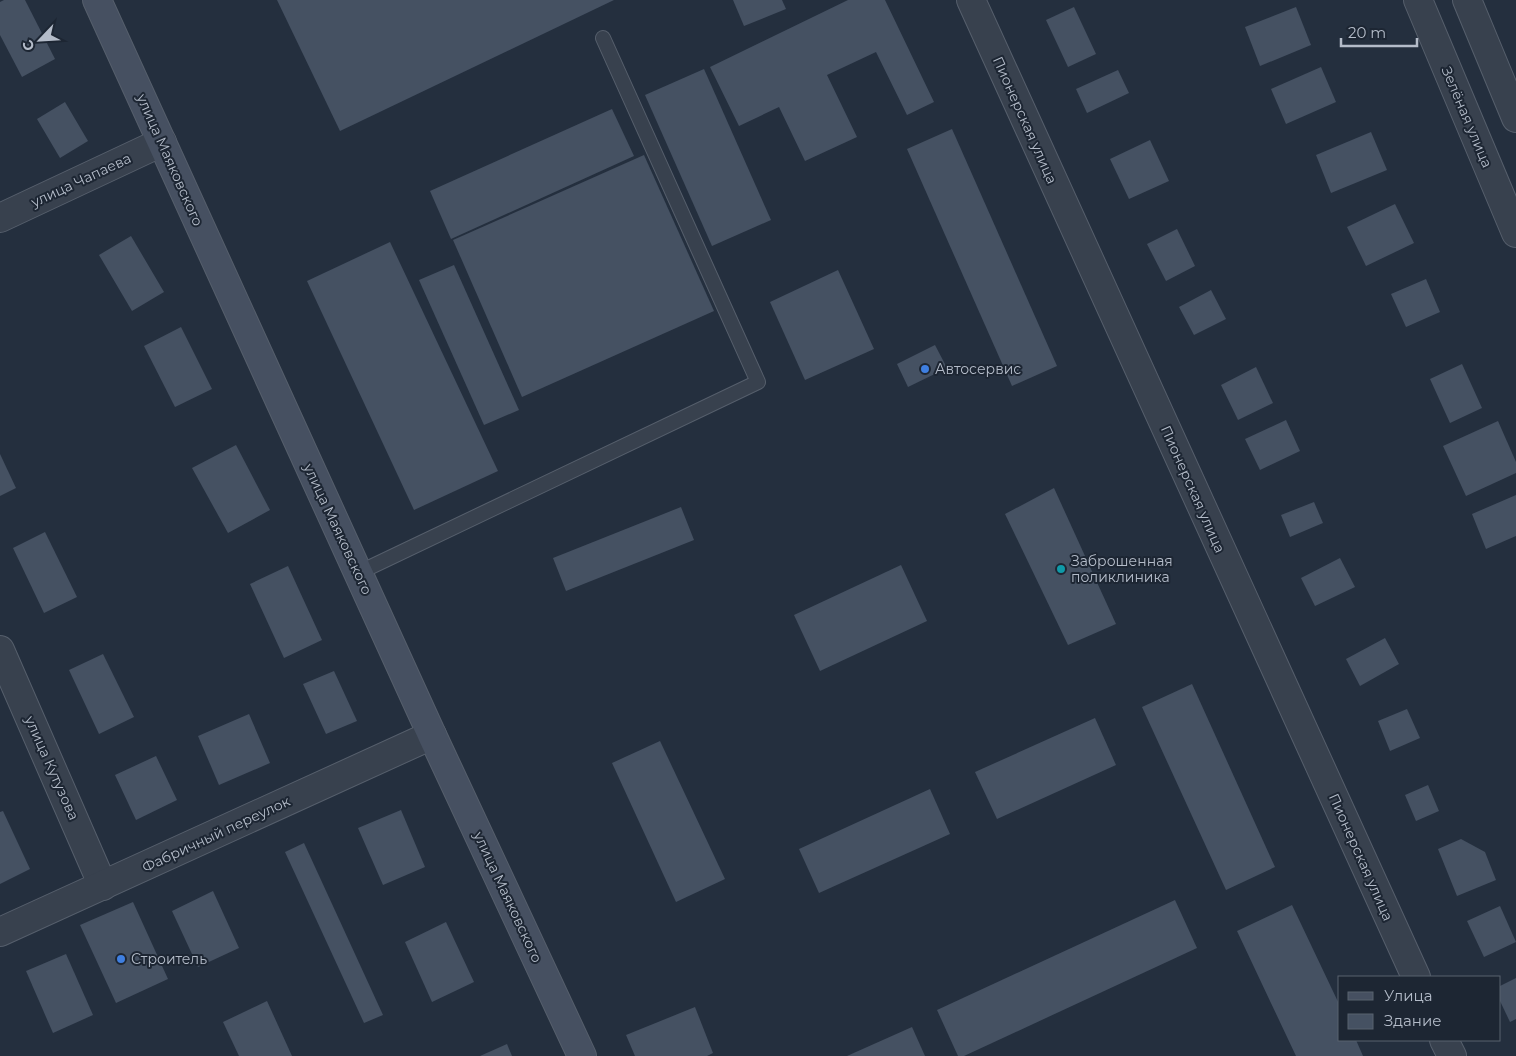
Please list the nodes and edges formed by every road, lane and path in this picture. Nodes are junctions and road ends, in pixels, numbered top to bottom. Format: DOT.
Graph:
graph roads {
  1 [pos="97,0"];
  2 [pos="971,0"];
  3 [pos="1418,0"];
  4 [pos="1467,0"];
  5 [pos="603,38"];
  6 [pos="1516,118"];
  7 [pos="162,142"];
  8 [pos="0,218"];
  9 [pos="1516,233"];
  10 [pos="358,573"];
  11 [pos="0,650"];
  12 [pos="432,735"];
  13 [pos="103,886"];
  14 [pos="0,932"];
  15 [pos="1416,976"];
  16 [pos="1444,1041"];
  17 [pos="582,1056"];
  18 [pos="1452,1056"];
  1 -- 7 [label="main road, улица Маяковского"];
  2 -- 15 [label="street, Пионерская улица"];
  3 -- 9 [label="street, Зелёная улица"];
  4 -- 6 [label="street"];
  5 -- 10 [label="lane"];
  7 -- 8 [label="street, улица Чапаева"];
  7 -- 10 [label="main road, улица Маяковского"];
  10 -- 12 [label="main road, улица Маяковского"];
  11 -- 13 [label="street, улица Кутузова"];
  12 -- 13 [label="street, Фабричный переулок"];
  12 -- 17 [label="main road, улица Маяковского"];
  13 -- 14 [label="street, Фабричный переулок"];
  16 -- 18 [label="street"];
}
